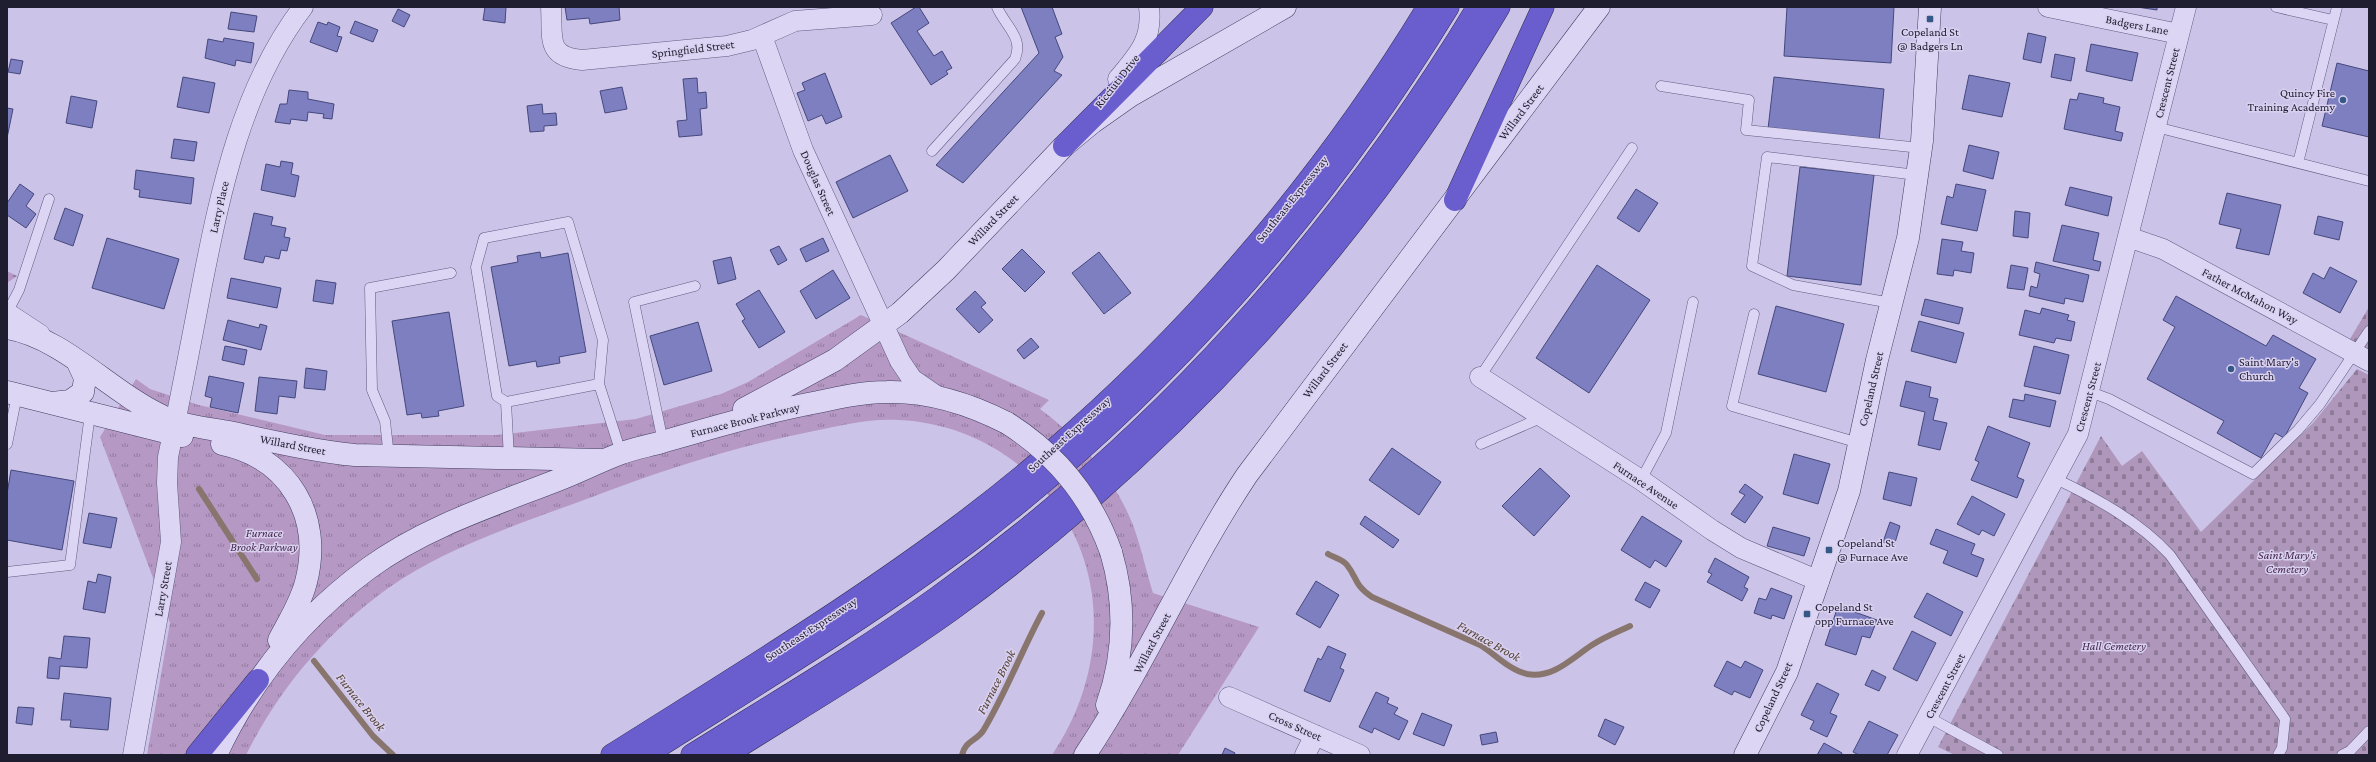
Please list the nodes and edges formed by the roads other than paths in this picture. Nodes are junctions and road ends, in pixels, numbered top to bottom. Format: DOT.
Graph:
graph roads {
  1 [pos="303,7"];
  2 [pos="551,7"];
  3 [pos="997,7"];
  4 [pos="1149,7"];
  5 [pos="1202,7"];
  6 [pos="1285,7"];
  7 [pos="1428,7"];
  8 [pos="1448,7"];
  9 [pos="1478,7"];
  10 [pos="1499,7"];
  11 [pos="1543,7"];
  12 [pos="1599,7"];
  13 [pos="1930,7"];
  14 [pos="2048,7"];
  15 [pos="2186,7"];
  16 [pos="2276,7"];
  17 [pos="2337,7"];
  18 [pos="784,15"];
  19 [pos="872,15"];
  20 [pos="2333,20"];
  21 [pos="2180,34"];
  22 [pos="762,36"];
  23 [pos="1661,86"];
  24 [pos="2156,127"];
  25 [pos="1064,146"];
  26 [pos="1632,148"];
  27 [pos="1921,148"];
  28 [pos="932,151"];
  29 [pos="2298,163"];
  30 [pos="1917,175"];
  31 [pos="2369,181"];
  32 [pos="49,199"];
  33 [pos="1455,200"];
  34 [pos="2128,237"];
  35 [pos="450,273"];
  36 [pos="696,286"];
  37 [pos="1693,302"];
  38 [pos="1891,303"];
  39 [pos="7,313"];
  40 [pos="1754,314"];
  41 [pos="883,326"];
  42 [pos="7,328"];
  43 [pos="2369,331"];
  44 [pos="50,343"];
  45 [pos="2362,357"];
  46 [pos="78,363"];
  47 [pos="1480,377"];
  48 [pos="599,384"];
  49 [pos="2090,392"];
  50 [pos="12,393"];
  51 [pos="938,397"];
  52 [pos="506,402"];
  53 [pos="52,403"];
  54 [pos="90,414"];
  55 [pos="1542,417"];
  56 [pos="174,428"];
  57 [pos="699,430"];
  58 [pos="662,442"];
  59 [pos="1859,443"];
  60 [pos="7,444"];
  61 [pos="1481,444"];
  62 [pos="390,457"];
  63 [pos="613,457"];
  64 [pos="509,458"];
  65 [pos="2056,479"];
  66 [pos="1641,480"];
  67 [pos="7,572"];
  68 [pos="1819,581"];
  69 [pos="259,678"];
  70 [pos="1230,697"];
  71 [pos="1928,717"];
  72 [pos="2369,732"];
  73 [pos="1315,735"];
  74 [pos="133,755"];
  75 [pos="197,755"];
  76 [pos="216,755"];
  77 [pos="612,755"];
  78 [pos="645,755"];
  79 [pos="692,755"];
  80 [pos="725,755"];
  81 [pos="1085,755"];
  82 [pos="1306,755"];
  83 [pos="1360,755"];
  84 [pos="1745,755"];
  85 [pos="1907,755"];
  86 [pos="1998,755"];
  87 [pos="2278,755"];
  88 [pos="2342,755"];
  1 -- 56 [label="street, Larry Place"];
  2 -- 22 [label="street, Springfield Street"];
  3 -- 28 [label="lane"];
  4 -- 25 [label="street, Ricciuti Drive"];
  5 -- 25 [label="highway"];
  6 -- 25 [label="main road, Willard Street"];
  7 -- 77 [label="highway, Southeast Expressway"];
  8 -- 78 [label="highway"];
  9 -- 79 [label="highway"];
  10 -- 80 [label="highway"];
  11 -- 33 [label="highway"];
  12 -- 33 [label="main road, Willard Street"];
  13 -- 27 [label="main road, Copeland Street"];
  14 -- 21 [label="street, Badgers Lane"];
  15 -- 21 [label="street, Crescent Street"];
  16 -- 20 [label="lane"];
  17 -- 20 [label="lane"];
  18 -- 19 [label="street, Springfield Street"];
  18 -- 22 [label="street, Springfield Street"];
  20 -- 29 [label="lane"];
  21 -- 24 [label="street, Crescent Street"];
  22 -- 41 [label="street, Douglas Street"];
  23 -- 27 [label="lane"];
  24 -- 29 [label="lane"];
  24 -- 34 [label="street, Crescent Street"];
  25 -- 41 [label="main road, Willard Street"];
  26 -- 47 [label="lane"];
  27 -- 30 [label="main road, Copeland Street"];
  29 -- 31 [label="lane"];
  30 -- 38 [label="main road, Copeland Street"];
  30 -- 38 [label="lane"];
  32 -- 39 [label="lane"];
  33 -- 81 [label="main road, Willard Street"];
  34 -- 45 [label="street, Father McMahon Way"];
  34 -- 49 [label="street, Crescent Street"];
  35 -- 62 [label="lane"];
  36 -- 58 [label="lane"];
  37 -- 66 [label="lane"];
  38 -- 59 [label="main road, Copeland Street"];
  39 -- 44 [label="main road"];
  40 -- 59 [label="lane"];
  41 -- 51 [label="street, Douglas Street"];
  41 -- 57 [label="main road, Willard Street"];
  42 -- 44 [label="main road, Willard Street"];
  43 -- 45 [label="lane"];
  44 -- 46 [label="main road, Willard Street"];
  45 -- 49 [label="lane"];
  46 -- 53 [label="main road"];
  46 -- 56 [label="main road, Willard Street"];
  47 -- 55 [label="street, Furnace Avenue"];
  48 -- 52 [label="lane"];
  48 -- 52 [label="lane"];
  48 -- 63 [label="lane"];
  49 -- 65 [label="street, Crescent Street"];
  50 -- 53 [label="main road, Willard Street"];
  50 -- 60 [label="lane"];
  51 -- 57 [label="main road, Furnace Brook Parkway"];
  51 -- 81 [label="main road, Furnace Brook Parkway, bridge"];
  52 -- 64 [label="lane"];
  53 -- 54 [label="main road, Willard Street"];
  54 -- 56 [label="main road, Willard Street"];
  54 -- 67 [label="lane"];
  55 -- 61 [label="lane"];
  55 -- 66 [label="street, Furnace Avenue"];
  56 -- 62 [label="main road, Willard Street"];
  56 -- 69 [label="main road, Willard Street"];
  56 -- 74 [label="street, Larry Street"];
  57 -- 58 [label="main road, Furnace Brook Parkway"];
  58 -- 63 [label="main road, Furnace Brook Parkway"];
  59 -- 68 [label="main road, Copeland Street"];
  62 -- 64 [label="main road, Willard Street"];
  63 -- 64 [label="main road, Willard Street"];
  63 -- 69 [label="main road, Furnace Brook Parkway"];
  65 -- 71 [label="street, Crescent Street"];
  65 -- 87 [label="lane"];
  66 -- 68 [label="street, Furnace Avenue"];
  68 -- 84 [label="main road, Copeland Street"];
  69 -- 75 [label="highway"];
  69 -- 76 [label="main road, Furnace Brook Parkway"];
  70 -- 73 [label="street, Cross Street"];
  71 -- 85 [label="street, Crescent Street"];
  71 -- 86 [label="lane"];
  72 -- 88 [label="lane"];
  73 -- 82 [label="street"];
  73 -- 83 [label="street, Cross Street"];
}
